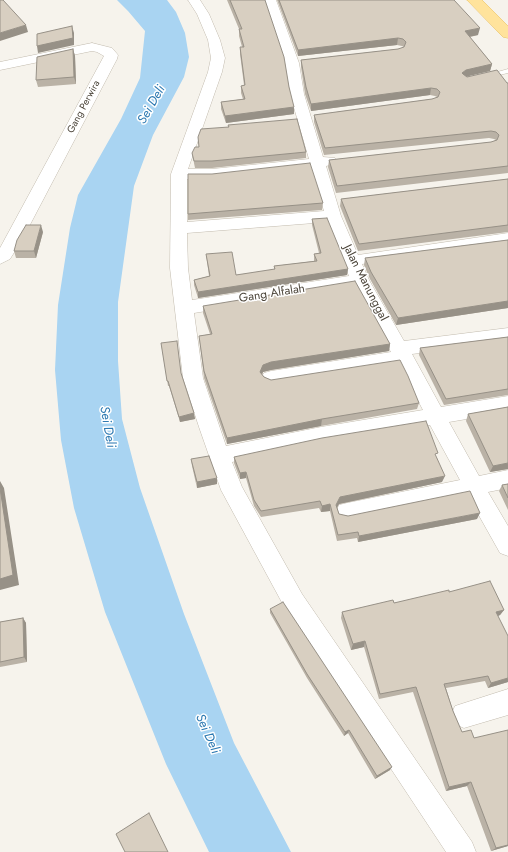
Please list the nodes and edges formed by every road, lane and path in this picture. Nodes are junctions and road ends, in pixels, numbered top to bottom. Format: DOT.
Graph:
graph roads {
  1 [pos="194,0"];
  2 [pos="270,0"];
  3 [pos="474,0"];
  4 [pos="507,32"];
  5 [pos="0,66"];
  6 [pos="508,71"];
  7 [pos="479,77"];
  8 [pos="348,159"];
  9 [pos="316,162"];
  10 [pos="179,174"];
  11 [pos="335,206"];
  12 [pos="178,228"];
  13 [pos="508,239"];
  14 [pos="0,258"];
  15 [pos="352,260"];
  16 [pos="360,280"];
  17 [pos="184,308"];
  18 [pos="508,335"];
  19 [pos="402,353"];
  20 [pos="271,378"];
  21 [pos="508,404"];
  22 [pos="434,416"];
  23 [pos="220,456"];
  24 [pos="508,479"];
  25 [pos="472,485"];
  26 [pos="347,512"];
  27 [pos="508,546"];
  28 [pos="508,702"];
  29 [pos="464,714"];
  30 [pos="462,852"];
  1 -- 10 [label="street"];
  2 -- 9 [label="street, Jalan Manunggal"];
  3 -- 4 [label="main road"];
  5 -- 14 [label="street, Gang Perwira"];
  6 -- 7 [label="lane"];
  8 -- 9 [label="street"];
  9 -- 10 [label="street"];
  9 -- 11 [label="street, Jalan Manunggal"];
  10 -- 12 [label="street"];
  11 -- 12 [label="street"];
  11 -- 15 [label="street, Jalan Manunggal"];
  12 -- 17 [label="street"];
  13 -- 15 [label="street"];
  15 -- 16 [label="street, Jalan Manunggal"];
  16 -- 17 [label="street, Gang Alfalah"];
  16 -- 19 [label="street, Jalan Manunggal"];
  17 -- 23 [label="street"];
  18 -- 19 [label="street"];
  19 -- 20 [label="street"];
  19 -- 22 [label="street, Jalan Manunggal"];
  21 -- 22 [label="street"];
  22 -- 23 [label="street"];
  22 -- 25 [label="street, Jalan Manunggal"];
  23 -- 30 [label="street"];
  24 -- 25 [label="street"];
  25 -- 26 [label="street"];
  25 -- 27 [label="street, Jalan Manunggal"];
  28 -- 29 [label="street"];
}
